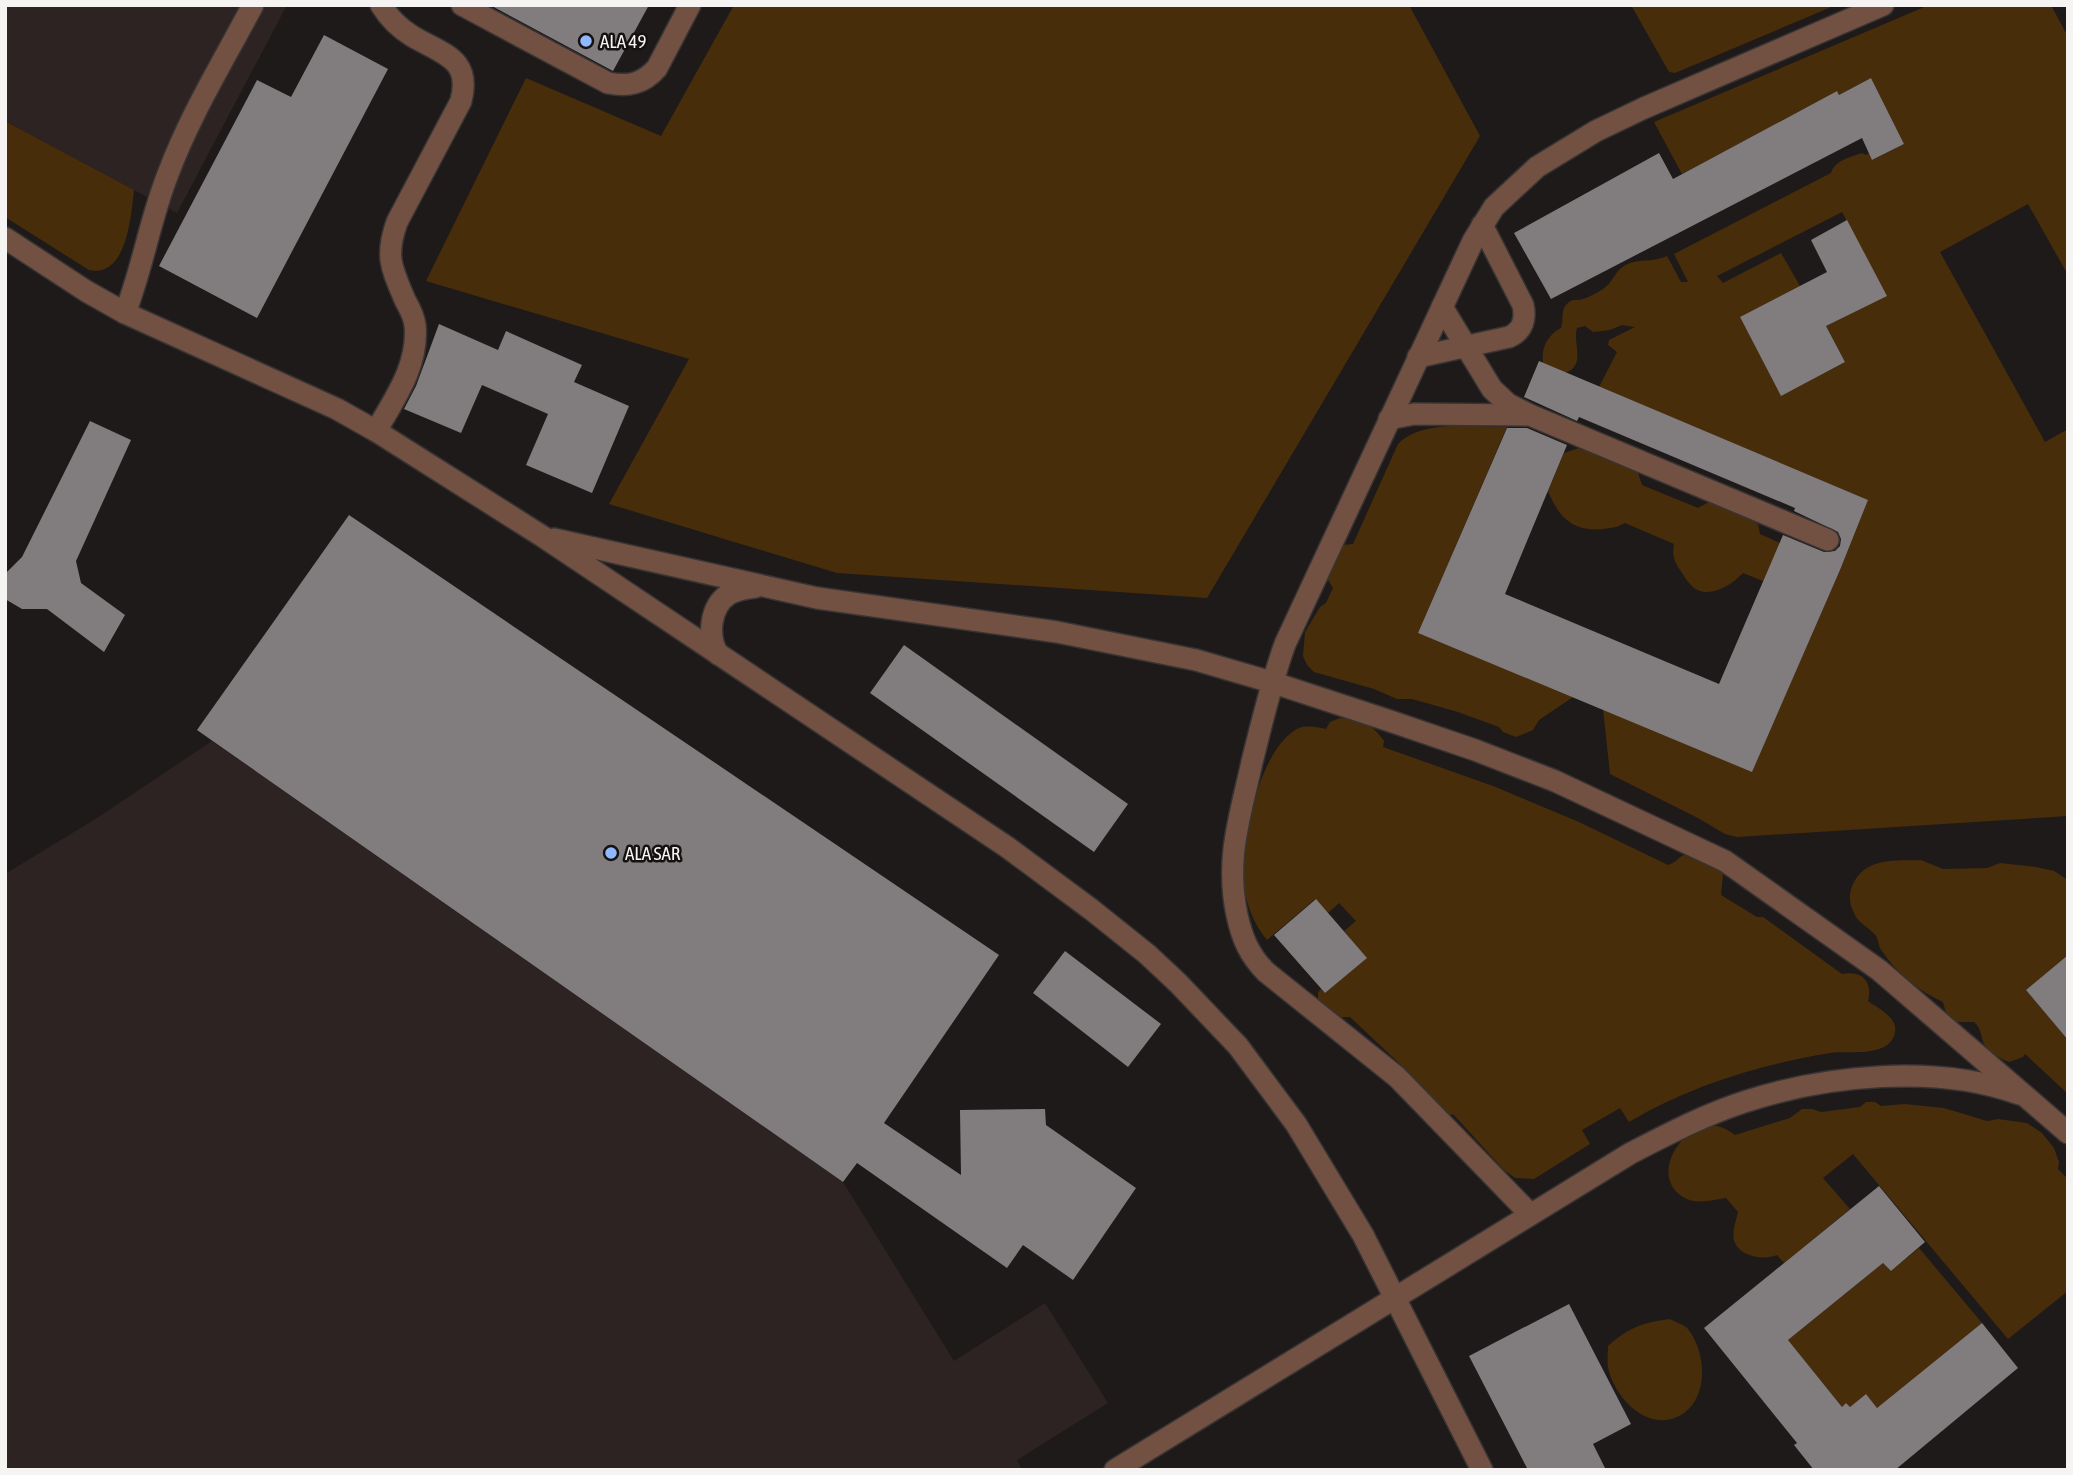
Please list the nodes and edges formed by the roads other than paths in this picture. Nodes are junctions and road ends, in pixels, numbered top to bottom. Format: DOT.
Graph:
graph roads {
  1 [pos="253,5"];
  2 [pos="381,5"];
  3 [pos="462,5"];
  4 [pos="690,5"];
  5 [pos="1883,5"];
  6 [pos="1482,225"];
  7 [pos="5,238"];
  8 [pos="1442,306"];
  9 [pos="125,313"];
  10 [pos="1466,346"];
  11 [pos="1418,357"];
  12 [pos="1530,415"];
  13 [pos="1389,419"];
  14 [pos="376,431"];
  15 [pos="542,536"];
  16 [pos="1828,540"];
  17 [pos="762,587"];
  18 [pos="718,654"];
  19 [pos="1271,682"];
  20 [pos="2029,1097"];
  21 [pos="2068,1133"];
  22 [pos="1529,1213"];
  23 [pos="1395,1298"];
  24 [pos="1115,1470"];
  25 [pos="1482,1470"];
  1 -- 9 [label="lane"];
  2 -- 14 [label="lane"];
  3 -- 4 [label="lane"];
  5 -- 6 [label="lane"];
  6 -- 8 [label="lane"];
  6 -- 10 [label="lane"];
  7 -- 9 [label="lane"];
  8 -- 10 [label="lane"];
  8 -- 11 [label="lane"];
  9 -- 14 [label="lane"];
  10 -- 11 [label="lane"];
  10 -- 12 [label="lane"];
  11 -- 13 [label="lane"];
  12 -- 13 [label="lane"];
  12 -- 16 [label="lane"];
  13 -- 19 [label="lane"];
  14 -- 15 [label="lane"];
  15 -- 17 [label="lane"];
  15 -- 18 [label="lane"];
  17 -- 18 [label="lane"];
  17 -- 19 [label="lane"];
  18 -- 23 [label="lane"];
  19 -- 20 [label="lane"];
  19 -- 22 [label="lane"];
  20 -- 21 [label="lane"];
  20 -- 22 [label="lane"];
  22 -- 23 [label="lane"];
  23 -- 24 [label="lane"];
  23 -- 25 [label="lane"];
}
